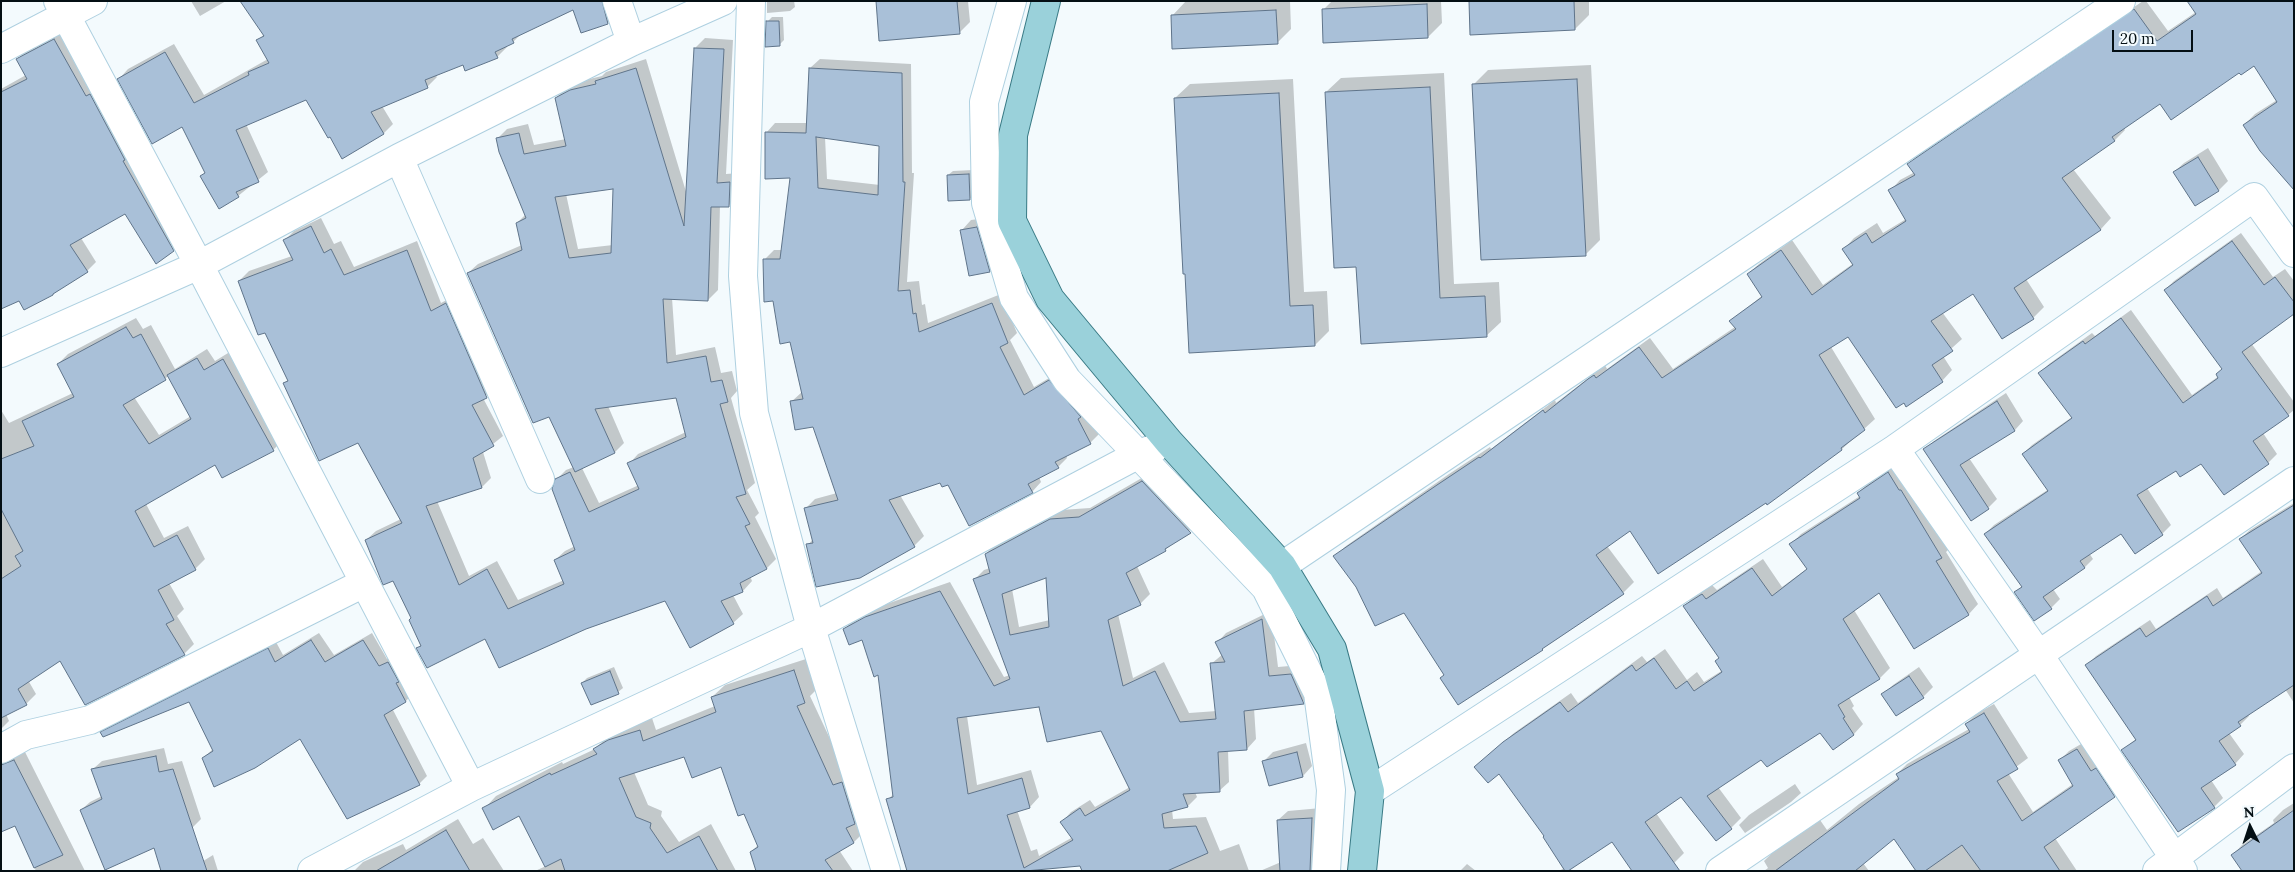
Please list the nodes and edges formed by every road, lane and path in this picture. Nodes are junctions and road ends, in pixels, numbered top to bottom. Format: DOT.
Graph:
graph roads {
  1 [pos="93,1"];
  2 [pos="617,1"];
  3 [pos="723,1"];
  4 [pos="751,1"];
  5 [pos="1012,1"];
  6 [pos="1046,1"];
  7 [pos="2121,1"];
  8 [pos="62,9"];
  9 [pos="631,42"];
  10 [pos="1,49"];
  11 [pos="399,158"];
  12 [pos="2294,253"];
  13 [pos="199,265"];
  14 [pos="1,354"];
  15 [pos="1169,442"];
  16 [pos="1895,449"];
  17 [pos="1139,454"];
  18 [pos="540,479"];
  19 [pos="2294,481"];
  20 [pos="1282,566"];
  21 [pos="364,583"];
  22 [pos="811,628"];
  23 [pos="2039,655"];
  24 [pos="1,749"];
  25 [pos="2294,768"];
  26 [pos="471,787"];
  27 [pos="1370,791"];
  28 [pos="2172,867"];
  29 [pos="312,871"];
  30 [pos="886,871"];
  31 [pos="1326,871"];
  32 [pos="1362,871"];
  33 [pos="1720,871"];
  1 -- 8 [label="street"];
  2 -- 9 [label="street"];
  3 -- 9 [label="street"];
  4 -- 22 [label="street"];
  5 -- 17 [label="street"];
  6 -- 15 [label="main road"];
  7 -- 20 [label="street"];
  8 -- 10 [label="street"];
  8 -- 13 [label="street"];
  9 -- 11 [label="street"];
  11 -- 13 [label="street"];
  11 -- 18 [label="street"];
  12 -- 16 [label="street"];
  13 -- 14 [label="street"];
  13 -- 21 [label="street"];
  15 -- 17 [label="street"];
  15 -- 20 [label="main road"];
  16 -- 23 [label="street"];
  16 -- 27 [label="street"];
  17 -- 22 [label="street"];
  17 -- 31 [label="street"];
  19 -- 23 [label="street"];
  20 -- 27 [label="main road"];
  21 -- 24 [label="street"];
  21 -- 26 [label="street"];
  22 -- 26 [label="street"];
  22 -- 30 [label="street"];
  23 -- 28 [label="street"];
  23 -- 33 [label="street"];
  25 -- 28 [label="street"];
  26 -- 29 [label="street"];
  27 -- 32 [label="main road"];
}
